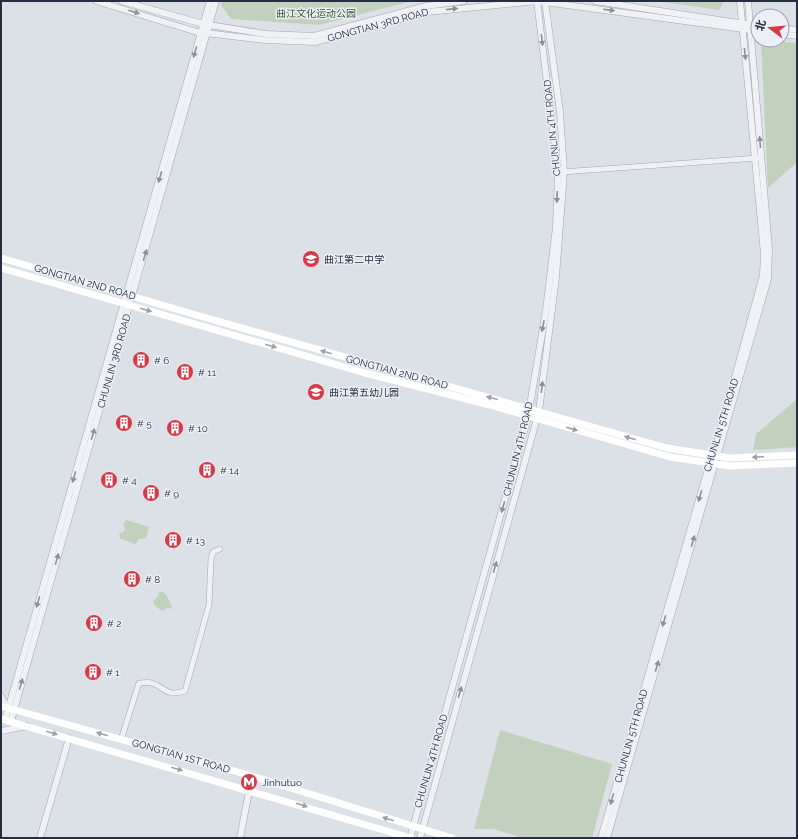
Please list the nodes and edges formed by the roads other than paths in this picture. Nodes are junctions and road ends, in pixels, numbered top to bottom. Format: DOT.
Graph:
graph roads {
  1 [pos="96,1"];
  2 [pos="122,1"];
  3 [pos="210,1"];
  4 [pos="216,1"];
  5 [pos="464,1"];
  6 [pos="537,1"];
  7 [pos="545,1"];
  8 [pos="595,1"];
  9 [pos="740,1"];
  10 [pos="748,1"];
  11 [pos="206,24"];
  12 [pos="742,27"];
  13 [pos="750,28"];
  14 [pos="204,33"];
  15 [pos="751,48"];
  16 [pos="758,158"];
  17 [pos="561,172"];
  18 [pos="1,258"];
  19 [pos="1,268"];
  20 [pos="130,295"];
  21 [pos="127,305"];
  22 [pos="530,408"];
  23 [pos="539,411"];
  24 [pos="528,416"];
  25 [pos="537,419"];
  26 [pos="797,455"];
  27 [pos="714,460"];
  28 [pos="797,463"];
  29 [pos="220,549"];
  30 [pos="1,696"];
  31 [pos="8,708"];
  32 [pos="6,720"];
  33 [pos="27,726"];
  34 [pos="1,731"];
  35 [pos="69,738"];
  36 [pos="121,740"];
  37 [pos="252,776"];
  38 [pos="249,790"];
  39 [pos="412,827"];
  40 [pos="422,829"];
  41 [pos="40,838"];
  42 [pos="240,838"];
  43 [pos="410,838"];
  44 [pos="420,838"];
  45 [pos="452,838"];
  46 [pos="601,838"];
  47 [pos="607,838"];
  1 -- 14 [label="street, GONGTIAN 3RD ROAD, one-way"];
  2 -- 11 [label="street, GONGTIAN 3RD ROAD"];
  3 -- 11 [label="street, CHUNLIN 3RD ROAD"];
  4 -- 11 [label="street, CHUNLIN 3RD ROAD"];
  5 -- 11 [label="street, GONGTIAN 3RD ROAD"];
  6 -- 7 [label="street, GONGTIAN 3RD ROAD"];
  14 -- 6 [label="street, GONGTIAN 3RD ROAD, one-way"];
  6 -- 17 [label="street, CHUNLIN 4TH ROAD, one-way"];
  7 -- 12 [label="street, GONGTIAN 3RD ROAD, one-way"];
  7 -- 17 [label="street, CHUNLIN 4TH ROAD"];
  8 -- 12 [label="street, GONGTIAN 3RD ROAD"];
  9 -- 12 [label="street, CHUNLIN 5TH ROAD"];
  10 -- 13 [label="street, CHUNLIN 5TH ROAD"];
  11 -- 14 [label="street, CHUNLIN 3RD ROAD"];
  12 -- 13 [label="street, GONGTIAN 3RD ROAD"];
  12 -- 16 [label="street, CHUNLIN 5TH ROAD, one-way"];
  14 -- 20 [label="street, CHUNLIN 3RD ROAD"];
  16 -- 15 [label="street, CHUNLIN 5TH ROAD, one-way"];
  16 -- 17 [label="street"];
  16 -- 27 [label="street, CHUNLIN 5TH ROAD"];
  17 -- 22 [label="street, CHUNLIN 4TH ROAD, one-way"];
  23 -- 17 [label="street, CHUNLIN 4TH ROAD, one-way"];
  18 -- 20 [label="main road, GONGTIAN 2ND ROAD"];
  19 -- 21 [label="main road, GONGTIAN 2ND ROAD"];
  20 -- 21 [label="street, CHUNLIN 3RD ROAD"];
  22 -- 20 [label="main road, GONGTIAN 2ND ROAD, one-way"];
  21 -- 24 [label="main road, GONGTIAN 2ND ROAD, one-way"];
  21 -- 31 [label="street, CHUNLIN 3RD ROAD"];
  22 -- 23 [label="main road, GONGTIAN 2ND ROAD"];
  22 -- 24 [label="street, CHUNLIN 4TH ROAD"];
  23 -- 25 [label="street, CHUNLIN 4TH ROAD"];
  27 -- 23 [label="main road, GONGTIAN 2ND ROAD, one-way"];
  24 -- 25 [label="main road, GONGTIAN 2ND ROAD"];
  24 -- 39 [label="street, CHUNLIN 4TH ROAD, one-way"];
  25 -- 27 [label="main road, GONGTIAN 2ND ROAD, one-way"];
  40 -- 25 [label="street, CHUNLIN 4TH ROAD, one-way"];
  26 -- 27 [label="main road, GONGTIAN 2ND ROAD, one-way"];
  27 -- 28 [label="main road, GONGTIAN 2ND ROAD"];
  27 -- 46 [label="street, CHUNLIN 5TH ROAD, one-way"];
  47 -- 27 [label="street, CHUNLIN 5TH ROAD, one-way"];
  29 -- 36 [label="street"];
  30 -- 31 [label="street"];
  31 -- 32 [label="street, CHUNLIN 3RD ROAD"];
  36 -- 31 [label="main road, GONGTIAN 1ST ROAD, one-way"];
  32 -- 33 [label="main road, GONGTIAN 1ST ROAD"];
  33 -- 34 [label="street"];
  33 -- 35 [label="main road, GONGTIAN 1ST ROAD, one-way"];
  35 -- 38 [label="main road, GONGTIAN 1ST ROAD, one-way"];
  35 -- 41 [label="street"];
  36 -- 37 [label="main road, GONGTIAN 1ST ROAD"];
  37 -- 38 [label="street"];
  39 -- 37 [label="main road, GONGTIAN 1ST ROAD, one-way"];
  38 -- 42 [label="street"];
  38 -- 43 [label="main road, GONGTIAN 1ST ROAD, one-way"];
  39 -- 40 [label="main road, GONGTIAN 1ST ROAD"];
  39 -- 43 [label="street, CHUNLIN 4TH ROAD"];
  40 -- 44 [label="street, CHUNLIN 4TH ROAD"];
  40 -- 45 [label="main road, GONGTIAN 1ST ROAD"];
}
